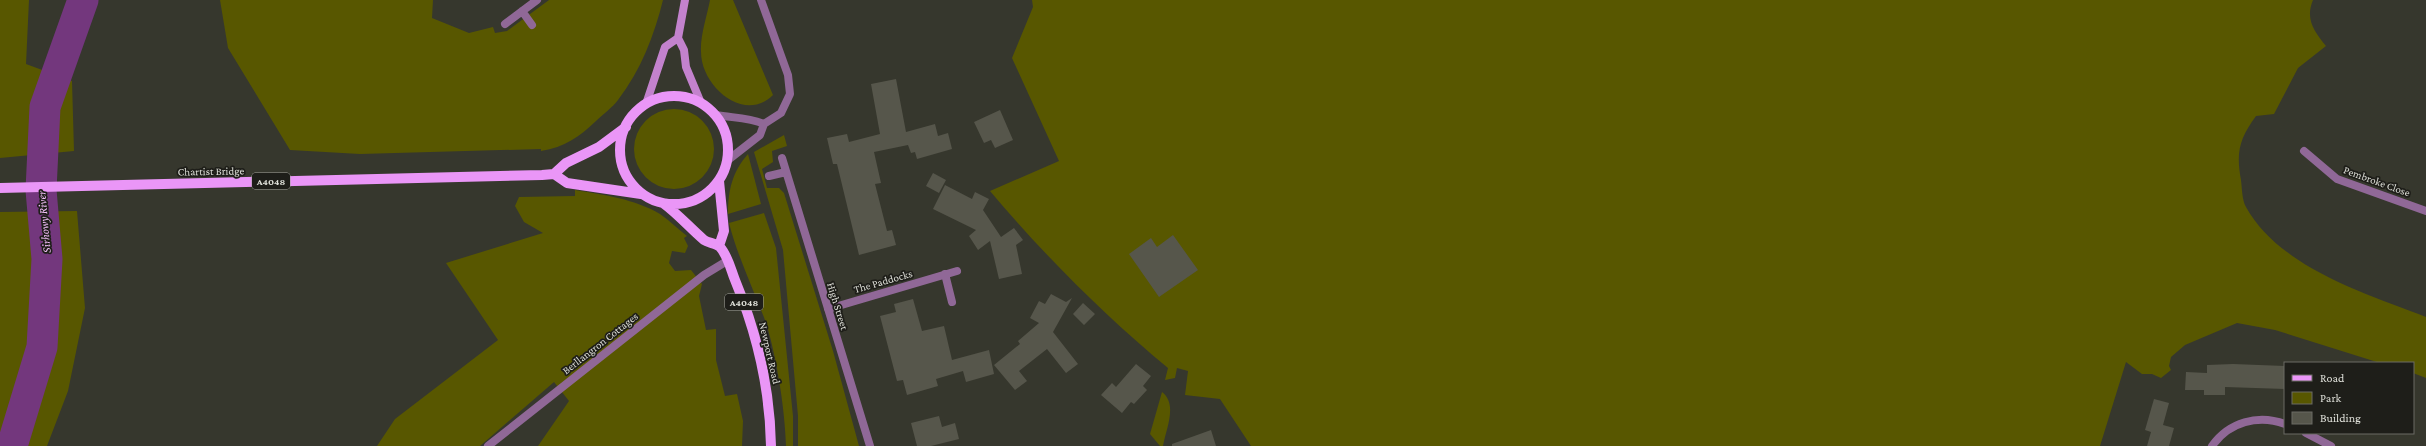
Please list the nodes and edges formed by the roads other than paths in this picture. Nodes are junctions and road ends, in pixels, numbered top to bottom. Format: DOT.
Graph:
graph roads {
  1 [pos="537,0"];
  2 [pos="685,0"];
  3 [pos="761,0"];
  4 [pos="522,11"];
  5 [pos="505,24"];
  6 [pos="532,25"];
  7 [pos="678,38"];
  8 [pos="700,103"];
  9 [pos="646,104"];
  10 [pos="716,115"];
  11 [pos="764,124"];
  12 [pos="626,127"];
  13 [pos="2304,151"];
  14 [pos="782,158"];
  15 [pos="728,160"];
  16 [pos="786,172"];
  17 [pos="554,174"];
  18 [pos="769,176"];
  19 [pos="719,181"];
  20 [pos="0,188"];
  21 [pos="643,194"];
  22 [pos="663,203"];
  23 [pos="2426,211"];
  24 [pos="720,246"];
  25 [pos="728,261"];
  26 [pos="957,271"];
  27 [pos="945,274"];
  28 [pos="952,302"];
  29 [pos="828,309"];
  30 [pos="2284,424"];
  31 [pos="2308,434"];
  32 [pos="488,446"];
  33 [pos="771,446"];
  34 [pos="870,446"];
  35 [pos="2212,446"];
  36 [pos="2331,446"];
  1 -- 4 [label="street"];
  2 -- 7 [label="main road"];
  3 -- 11 [label="street"];
  4 -- 5 [label="street"];
  4 -- 6 [label="street"];
  7 -- 8 [label="main road"];
  7 -- 9 [label="main road"];
  8 -- 9 [label="main road"];
  8 -- 10 [label="main road"];
  9 -- 12 [label="main road"];
  10 -- 11 [label="street"];
  10 -- 15 [label="main road"];
  11 -- 15 [label="street"];
  12 -- 17 [label="main road"];
  12 -- 21 [label="main road"];
  13 -- 23 [label="street, Pembroke Close"];
  14 -- 16 [label="street, High Street"];
  15 -- 19 [label="main road"];
  16 -- 18 [label="street"];
  16 -- 29 [label="street, High Street"];
  17 -- 20 [label="main road, Chartist Bridge / A4048"];
  17 -- 21 [label="main road"];
  19 -- 22 [label="main road"];
  19 -- 24 [label="main road"];
  21 -- 22 [label="main road"];
  22 -- 24 [label="main road"];
  24 -- 25 [label="main road, Newport Road / A4048"];
  25 -- 32 [label="street, Berllangron Cottages"];
  25 -- 33 [label="main road, Newport Road / A4048"];
  26 -- 27 [label="street, The Paddocks"];
  27 -- 28 [label="street"];
  27 -- 29 [label="street, The Paddocks"];
  29 -- 34 [label="street, High Street"];
  30 -- 35 [label="street"];
  31 -- 36 [label="street"];
}
